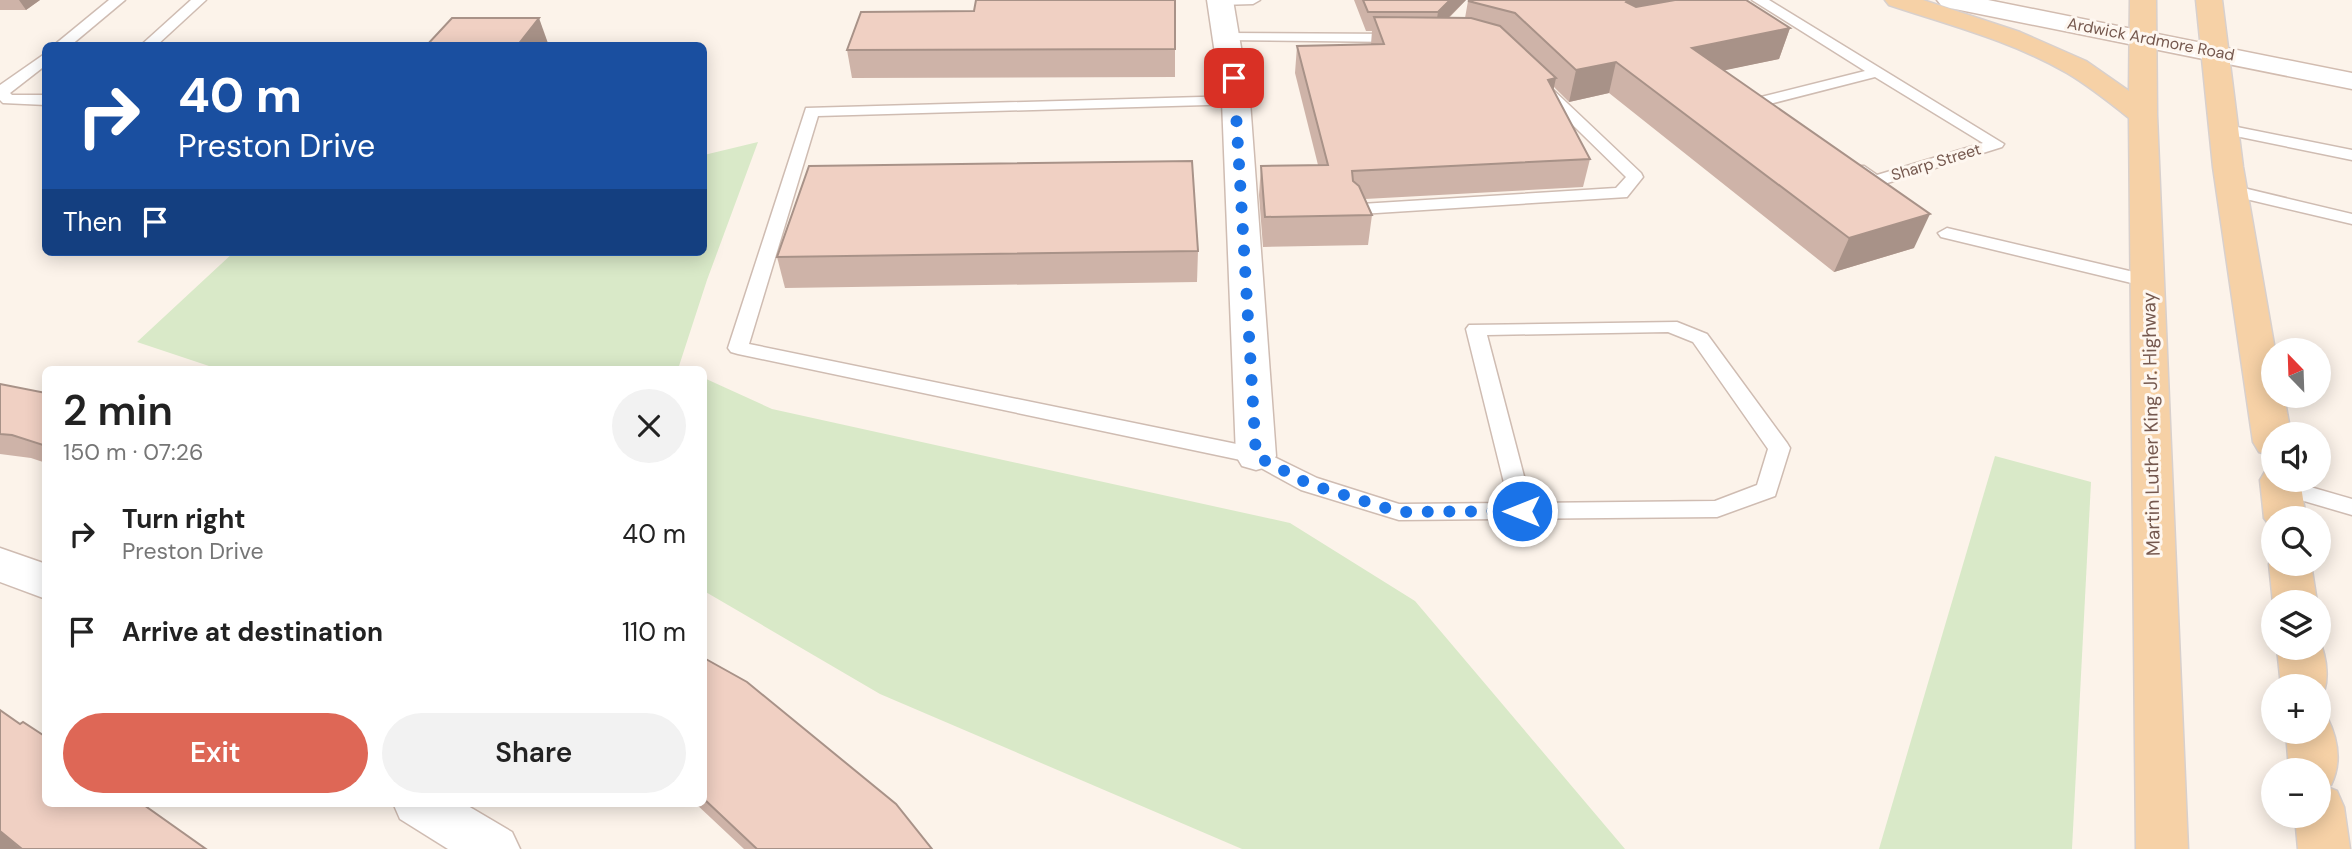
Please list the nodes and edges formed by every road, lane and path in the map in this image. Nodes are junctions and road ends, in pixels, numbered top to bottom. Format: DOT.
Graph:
graph roads {
  1 [pos="118,0"];
  2 [pos="199,0"];
  3 [pos="1220,0"];
  4 [pos="1252,0"];
  5 [pos="1898,0"];
  6 [pos="1950,0"];
  7 [pos="2143,0"];
  8 [pos="2209,0"];
  9 [pos="1763,2"];
  10 [pos="1741,9"];
  11 [pos="1226,37"];
  12 [pos="2143,37"];
  13 [pos="1414,38"];
  14 [pos="65,42"];
  15 [pos="152,42"];
  16 [pos="2214,52"];
  17 [pos="42,60"];
  18 [pos="1877,72"];
  19 [pos="1530,76"];
  20 [pos="2352,80"];
  21 [pos="42,100"];
  22 [pos="1236,101"];
  23 [pos="2143,115"];
  24 [pos="1779,116"];
  25 [pos="2222,129"];
  26 [pos="2352,155"];
  27 [pos="1843,160"];
  28 [pos="2231,190"];
  29 [pos="1361,209"];
  30 [pos="2352,219"];
  31 [pos="1947,233"];
  32 [pos="2148,281"];
  33 [pos="2270,422"];
  34 [pos="1256,456"];
  35 [pos="2282,494"];
  36 [pos="2352,507"];
  37 [pos="1522,511"];
  38 [pos="0,564"];
  39 [pos="42,580"];
  40 [pos="425,807"];
  41 [pos="2322,828"];
  42 [pos="494,849"];
  43 [pos="2162,849"];
  44 [pos="2324,849"];
  1 -- 14 [label="lane"];
  2 -- 15 [label="lane"];
  3 -- 4 [label="lane"];
  3 -- 11 [label="street"];
  5 -- 23 [label="main road"];
  6 -- 12 [label="street, Ardwick Ardmore Road"];
  7 -- 12 [label="main road, Martin Luther King Jr. Highway"];
  8 -- 16 [label="main road"];
  9 -- 10 [label="lane"];
  9 -- 18 [label="lane, Sharp Street"];
  11 -- 13 [label="lane"];
  11 -- 22 [label="street"];
  12 -- 16 [label="street, Ardwick Ardmore Road"];
  12 -- 23 [label="main road, Martin Luther King Jr. Highway"];
  16 -- 20 [label="street, Ardwick Ardmore Road"];
  16 -- 25 [label="main road"];
  17 -- 21 [label="lane"];
  18 -- 24 [label="lane"];
  18 -- 27 [label="lane, Sharp Street"];
  19 -- 29 [label="lane"];
  22 -- 34 [label="street"];
  22 -- 34 [label="lane"];
  23 -- 32 [label="main road, Martin Luther King Jr. Highway"];
  25 -- 26 [label="lane"];
  25 -- 28 [label="main road"];
  28 -- 30 [label="lane"];
  28 -- 33 [label="main road"];
  31 -- 32 [label="lane"];
  32 -- 43 [label="main road, Martin Luther King Jr. Highway"];
  34 -- 37 [label="lane"];
  35 -- 36 [label="lane"];
  37 -- 37 [label="lane"];
  38 -- 39 [label="street"];
  40 -- 42 [label="street"];
  41 -- 44 [label="main road"];
}
